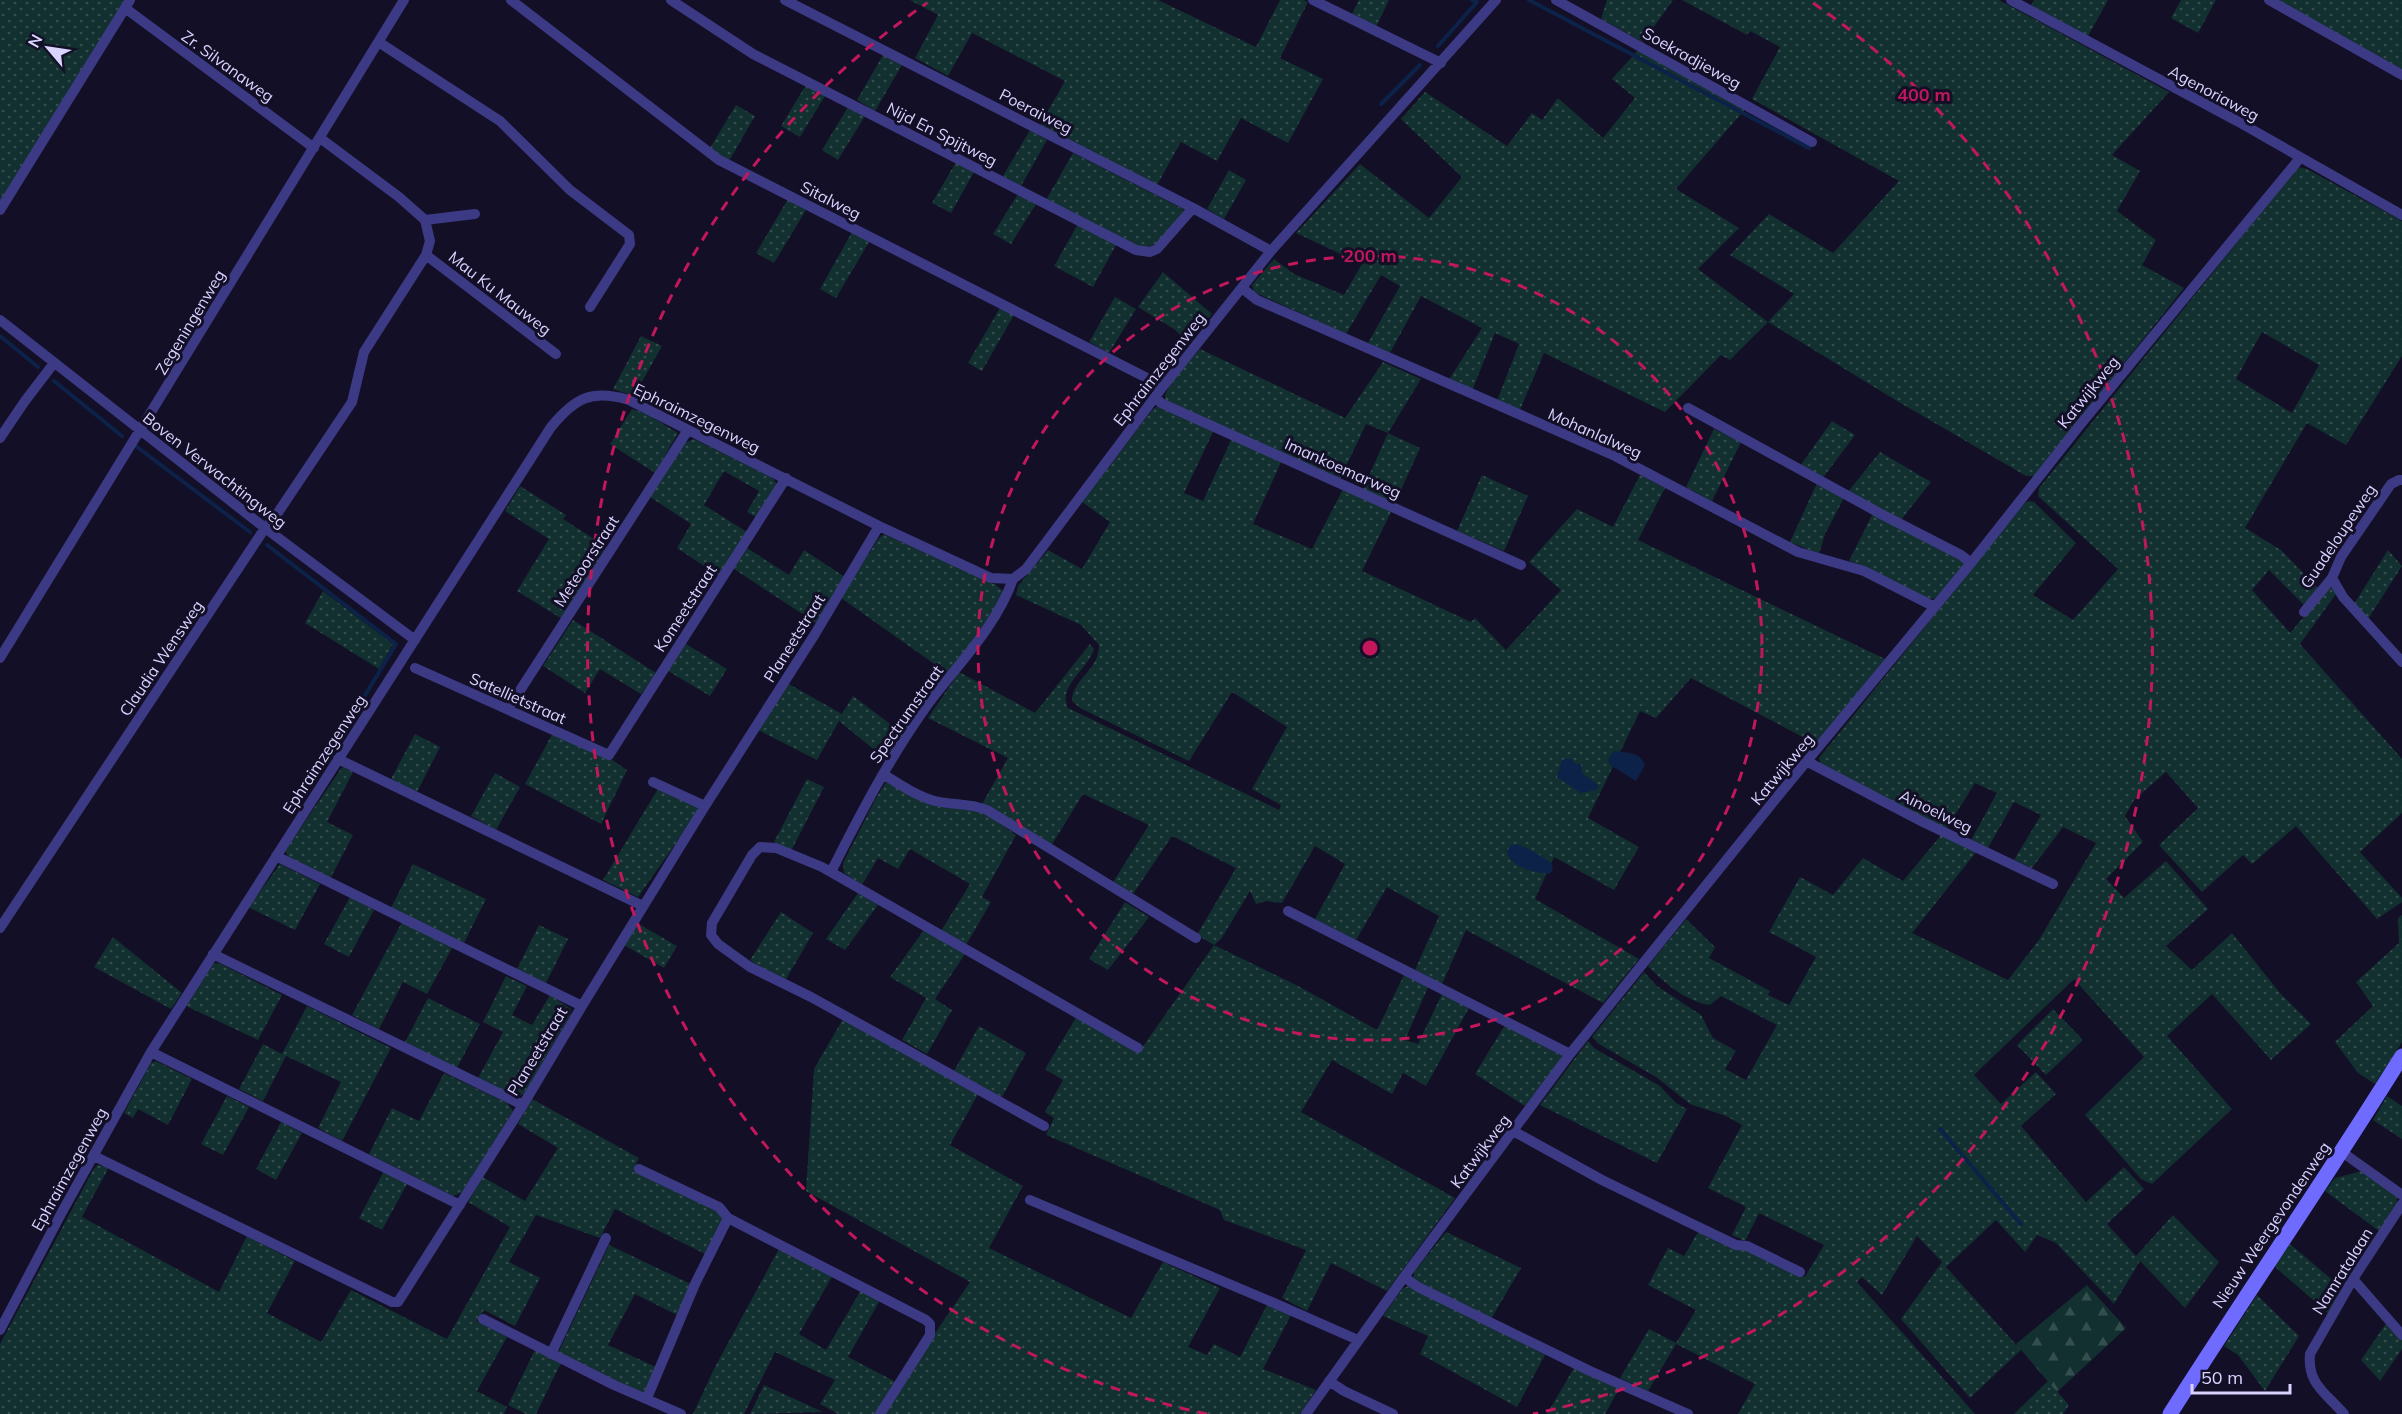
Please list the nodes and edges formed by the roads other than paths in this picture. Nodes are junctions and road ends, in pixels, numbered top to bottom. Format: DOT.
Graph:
graph roads {
  1 [pos="404,0"];
  2 [pos="511,0"];
  3 [pos="671,0"];
  4 [pos="785,0"];
  5 [pos="1313,0"];
  6 [pos="1496,0"];
  7 [pos="1556,0"];
  8 [pos="2011,0"];
  9 [pos="2269,0"];
  10 [pos="128,4"];
  11 [pos="380,43"];
  12 [pos="1441,63"];
  13 [pos="2402,75"];
  14 [pos="1812,142"];
  15 [pos="317,143"];
  16 [pos="2300,158"];
  17 [pos="1193,208"];
  18 [pos="0,210"];
  19 [pos="475,214"];
  20 [pos="2402,215"];
  21 [pos="424,220"];
  22 [pos="1271,251"];
  23 [pos="426,255"];
  24 [pos="1242,288"];
  25 [pos="590,307"];
  26 [pos="0,320"];
  27 [pos="556,354"];
  28 [pos="54,363"];
  29 [pos="1158,393"];
  30 [pos="1688,408"];
  31 [pos="688,430"];
  32 [pos="140,431"];
  33 [pos="0,438"];
  34 [pos="786,478"];
  35 [pos="2400,480"];
  36 [pos="879,526"];
  37 [pos="265,528"];
  38 [pos="1971,563"];
  39 [pos="1521,565"];
  40 [pos="2332,578"];
  41 [pos="1013,579"];
  42 [pos="1935,607"];
  43 [pos="2304,612"];
  44 [pos="415,640"];
  45 [pos="0,658"];
  46 [pos="2402,662"];
  47 [pos="416,668"];
  48 [pos="508,709"];
  49 [pos="609,755"];
  50 [pos="338,759"];
  51 [pos="1808,762"];
  52 [pos="883,774"];
  53 [pos="653,782"];
  54 [pos="705,806"];
  55 [pos="276,856"];
  56 [pos="831,872"];
  57 [pos="2053,884"];
  58 [pos="643,906"];
  59 [pos="1288,911"];
  60 [pos="0,928"];
  61 [pos="1196,938"];
  62 [pos="213,954"];
  63 [pos="582,1006"];
  64 [pos="1138,1048"];
  65 [pos="151,1052"];
  66 [pos="1570,1054"];
  67 [pos="2402,1056"];
  68 [pos="523,1106"];
  69 [pos="1044,1126"];
  70 [pos="1513,1131"];
  71 [pos="2342,1152"];
  72 [pos="94,1156"];
  73 [pos="639,1169"];
  74 [pos="2402,1195"];
  75 [pos="1030,1200"];
  76 [pos="2402,1204"];
  77 [pos="460,1205"];
  78 [pos="728,1218"];
  79 [pos="606,1238"];
  80 [pos="1800,1272"];
  81 [pos="1404,1277"];
  82 [pos="2353,1280"];
  83 [pos="483,1319"];
  84 [pos="0,1330"];
  85 [pos="2402,1335"];
  86 [pos="1358,1340"];
  87 [pos="551,1354"];
  88 [pos="1329,1381"];
  89 [pos="647,1398"];
  90 [pos="681,1414"];
  91 [pos="880,1414"];
  92 [pos="1306,1414"];
  93 [pos="1393,1414"];
  94 [pos="1688,1414"];
  95 [pos="2170,1414"];
  96 [pos="2344,1414"];
  1 -- 11 [label="street, Zegeningenweg"];
  2 -- 29 [label="street, Sitalweg"];
  3 -- 17 [label="street, Nijd En Spijtweg"];
  4 -- 17 [label="street, Poeraiweg"];
  5 -- 12 [label="street"];
  6 -- 12 [label="street, Ephraimzegenweg"];
  7 -- 14 [label="street, Soekradjieweg"];
  8 -- 16 [label="street, Agenoriaweg"];
  9 -- 13 [label="street"];
  10 -- 15 [label="street, Zr. Silvanaweg"];
  10 -- 18 [label="street"];
  11 -- 15 [label="street, Zegeningenweg"];
  11 -- 25 [label="street"];
  12 -- 22 [label="street, Ephraimzegenweg"];
  15 -- 21 [label="street, Zr. Silvanaweg"];
  15 -- 32 [label="street, Zegeningenweg"];
  16 -- 20 [label="street, Agenoriaweg"];
  16 -- 38 [label="street, Katwijkweg"];
  17 -- 22 [label="street, Poeraiweg"];
  19 -- 21 [label="street"];
  21 -- 23 [label="street"];
  22 -- 24 [label="street, Ephraimzegenweg"];
  23 -- 27 [label="street, Mau Ku Mauweg"];
  23 -- 37 [label="street, Claudia Wensweg"];
  24 -- 29 [label="street, Ephraimzegenweg"];
  24 -- 42 [label="street, Mohanlalweg"];
  26 -- 28 [label="street, Boven Verwachtingweg"];
  28 -- 32 [label="street, Boven Verwachtingweg"];
  28 -- 33 [label="street"];
  29 -- 39 [label="street, Imankoemarweg"];
  29 -- 41 [label="street, Ephraimzegenweg"];
  30 -- 38 [label="street"];
  31 -- 34 [label="street, Ephraimzegenweg"];
  31 -- 44 [label="street, Ephraimzegenweg"];
  31 -- 48 [label="street, Meteoorstraat"];
  32 -- 37 [label="street, Boven Verwachtingweg"];
  32 -- 45 [label="street, Zegeningenweg"];
  34 -- 36 [label="street, Ephraimzegenweg"];
  34 -- 49 [label="street, Komeetstraat"];
  35 -- 40 [label="street, Guadeloupeweg"];
  36 -- 41 [label="street, Ephraimzegenweg"];
  36 -- 54 [label="street, Planeetstraat"];
  37 -- 44 [label="street, Boven Verwachtingweg"];
  37 -- 60 [label="street, Claudia Wensweg"];
  38 -- 42 [label="street, Katwijkweg"];
  40 -- 43 [label="street, Guadeloupeweg"];
  40 -- 46 [label="street"];
  41 -- 52 [label="street, Spectrumstraat"];
  42 -- 51 [label="street, Katwijkweg"];
  44 -- 50 [label="street, Ephraimzegenweg"];
  47 -- 48 [label="street, Satellietstraat"];
  48 -- 49 [label="street, Satellietstraat"];
  50 -- 55 [label="street, Ephraimzegenweg"];
  50 -- 58 [label="street"];
  51 -- 57 [label="street, Ainoelweg"];
  51 -- 66 [label="street, Katwijkweg"];
  52 -- 56 [label="street, Spectrumstraat"];
  52 -- 61 [label="street"];
  53 -- 54 [label="street"];
  54 -- 58 [label="street, Planeetstraat"];
  55 -- 62 [label="street, Ephraimzegenweg"];
  55 -- 63 [label="street"];
  56 -- 64 [label="street"];
  56 -- 69 [label="street"];
  58 -- 63 [label="street, Planeetstraat"];
  59 -- 66 [label="street"];
  62 -- 65 [label="street, Ephraimzegenweg"];
  62 -- 68 [label="street"];
  63 -- 68 [label="street, Planeetstraat"];
  65 -- 72 [label="street, Ephraimzegenweg"];
  65 -- 77 [label="street"];
  66 -- 70 [label="street, Katwijkweg"];
  67 -- 71 [label="street, Nieuw Weergevondenweg"];
  68 -- 77 [label="street, Planeetstraat"];
  70 -- 80 [label="street"];
  70 -- 81 [label="street, Katwijkweg"];
  71 -- 74 [label="street"];
  71 -- 95 [label="street, Nieuw Weergevondenweg"];
  72 -- 77 [label="street, Planeetstraat"];
  72 -- 84 [label="street, Ephraimzegenweg"];
  73 -- 78 [label="street"];
  75 -- 86 [label="street"];
  76 -- 82 [label="street, Namratalaan"];
  78 -- 89 [label="street"];
  78 -- 91 [label="street"];
  79 -- 87 [label="street"];
  81 -- 86 [label="street, Katwijkweg"];
  81 -- 94 [label="street"];
  82 -- 85 [label="street"];
  82 -- 96 [label="street, Namratalaan"];
  83 -- 87 [label="street"];
  86 -- 88 [label="street, Katwijkweg"];
  87 -- 89 [label="street"];
  88 -- 92 [label="street, Katwijkweg"];
  88 -- 93 [label="street"];
  89 -- 90 [label="street"];
}
